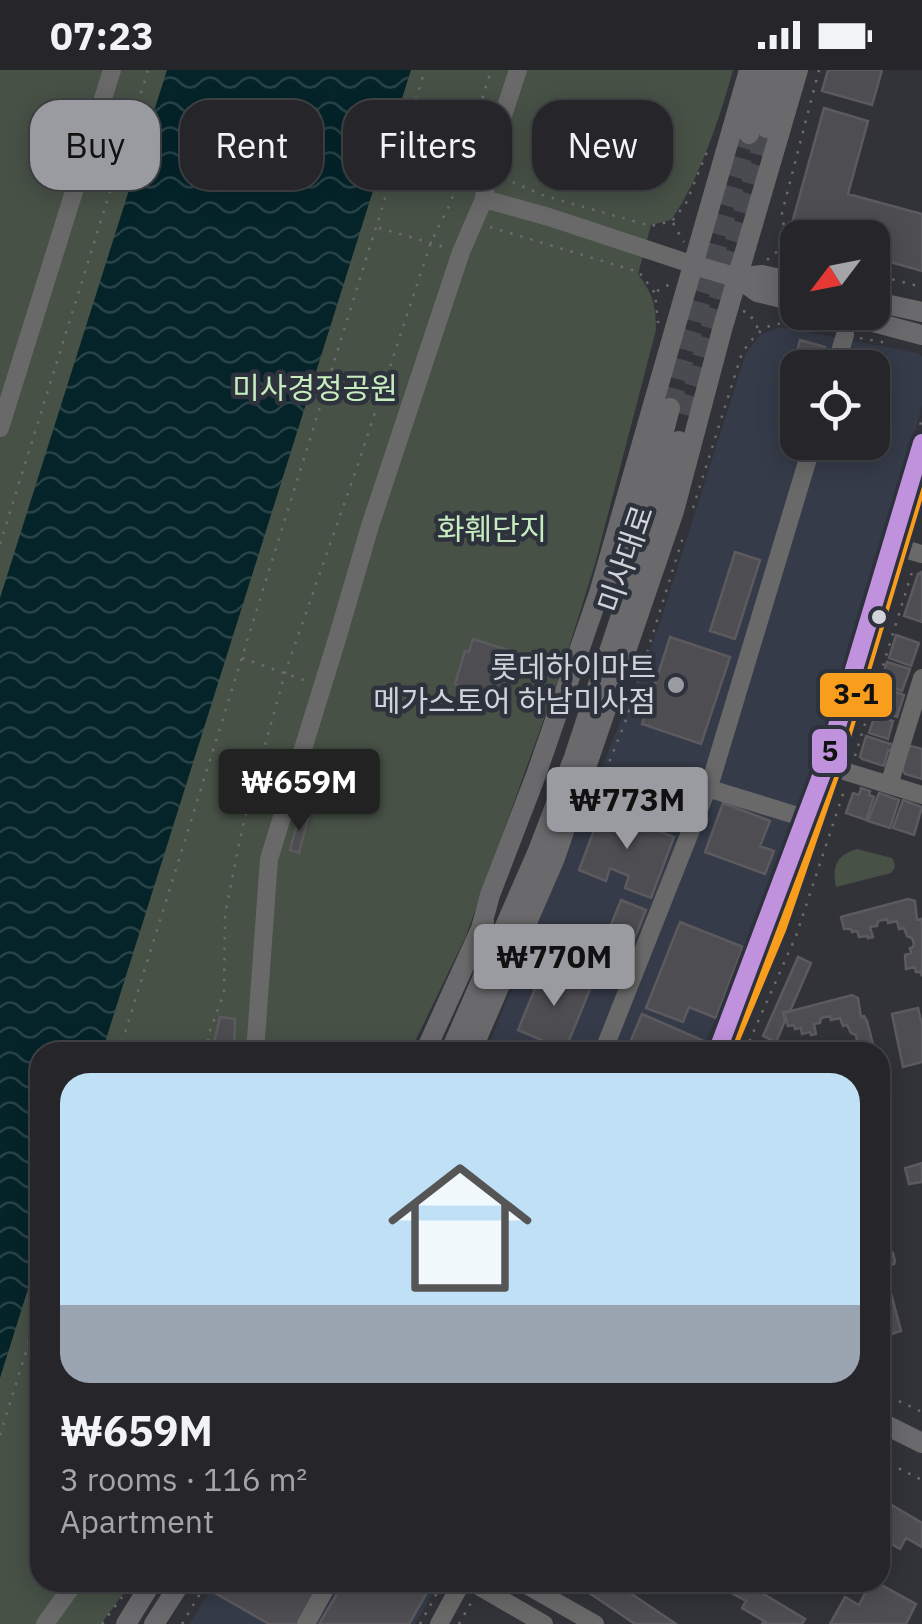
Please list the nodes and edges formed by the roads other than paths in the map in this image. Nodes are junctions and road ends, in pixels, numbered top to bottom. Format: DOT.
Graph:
graph roads {
  1 [pos="112,70"];
  2 [pos="518,70"];
  3 [pos="749,70"];
  4 [pos="766,70"];
  5 [pos="783,70"];
  6 [pos="798,70"];
  7 [pos="484,199"];
  8 [pos="697,254"];
  9 [pos="738,278"];
  10 [pos="780,279"];
  11 [pos="780,298"];
  12 [pos="890,305"];
  13 [pos="922,312"];
  14 [pos="890,326"];
  15 [pos="922,335"];
  16 [pos="845,336"];
  17 [pos="841,350"];
  18 [pos="676,414"];
  19 [pos="0,428"];
  20 [pos="808,460"];
  21 [pos="914,473"];
  22 [pos="900,548"];
  23 [pos="922,554"];
  24 [pos="922,678"];
  25 [pos="834,768"];
  26 [pos="889,785"];
  27 [pos="707,788"];
  28 [pos="922,795"];
  29 [pos="798,816"];
  30 [pos="255,1042"];
  31 [pos="430,1042"];
  32 [pos="454,1042"];
  33 [pos="474,1042"];
  34 [pos="607,1042"];
  35 [pos="731,1042"];
  36 [pos="890,1427"];
  37 [pos="922,1442"];
  38 [pos="68,1592"];
  39 [pos="176,1592"];
  40 [pos="324,1592"];
  41 [pos="465,1592"];
  42 [pos="484,1592"];
  43 [pos="539,1592"];
  44 [pos="139,1593"];
  45 [pos="158,1621"];
  46 [pos="45,1624"];
  47 [pos="123,1624"];
  48 [pos="306,1624"];
  49 [pos="439,1624"];
  50 [pos="544,1624"];
  51 [pos="595,1624"];
  1 -- 19 [label="street"];
  2 -- 7 [label="street"];
  3 -- 8 [label="main road, 미사대로"];
  4 -- 5 [label="main road"];
  6 -- 9 [label="main road, 미사대로"];
  7 -- 8 [label="street"];
  7 -- 30 [label="street"];
  8 -- 9 [label="main road"];
  8 -- 18 [label="main road, 미사대로"];
  9 -- 10 [label="main road"];
  9 -- 11 [label="main road"];
  9 -- 18 [label="main road, 미사대로"];
  12 -- 13 [label="main road"];
  14 -- 15 [label="main road"];
  16 -- 17 [label="street"];
  18 -- 31 [label="main road, 미사대로"];
  18 -- 32 [label="main road, 미사대로"];
  18 -- 33 [label="main road, 미사대로"];
  20 -- 27 [label="street"];
  21 -- 22 [label="street"];
  22 -- 23 [label="street"];
  22 -- 25 [label="street"];
  24 -- 26 [label="street"];
  25 -- 26 [label="street"];
  25 -- 35 [label="street"];
  26 -- 28 [label="street"];
  27 -- 29 [label="street"];
  27 -- 34 [label="street"];
  36 -- 37 [label="main road"];
  38 -- 46 [label="street"];
  39 -- 45 [label="main road"];
  40 -- 48 [label="street"];
  41 -- 49 [label="street"];
  42 -- 50 [label="street"];
  43 -- 51 [label="street"];
  44 -- 47 [label="main road"];
}
